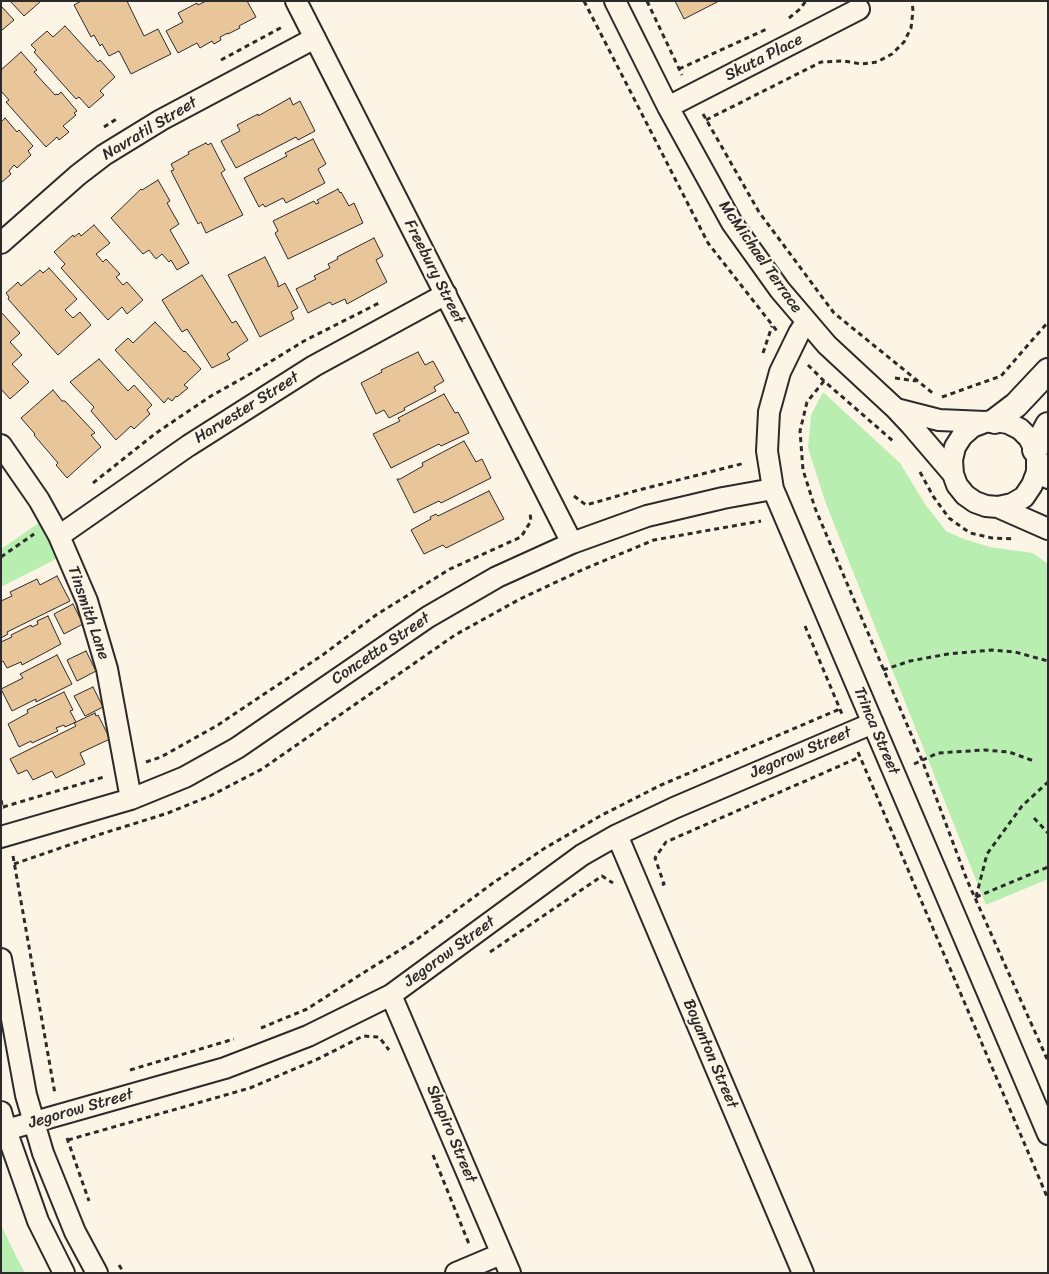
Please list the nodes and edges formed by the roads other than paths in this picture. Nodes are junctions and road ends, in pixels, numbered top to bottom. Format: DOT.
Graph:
graph roads {
  1 [pos="296,1"];
  2 [pos="615,1"];
  3 [pos="859,9"];
  4 [pos="315,38"];
  5 [pos="668,107"];
  6 [pos="1,243"];
  7 [pos="446,294"];
  8 [pos="806,322"];
  9 [pos="1048,371"];
  10 [pos="896,409"];
  11 [pos="990,421"];
  12 [pos="1048,425"];
  13 [pos="1,445"];
  14 [pos="1036,454"];
  15 [pos="953,474"];
  16 [pos="1048,478"];
  17 [pos="773,489"];
  18 [pos="998,507"];
  19 [pos="1048,529"];
  20 [pos="59,536"];
  21 [pos="572,543"];
  22 [pos="873,723"];
  23 [pos="131,799"];
  24 [pos="617,835"];
  25 [pos="5,836"];
  26 [pos="1,959"];
  27 [pos="391,995"];
  28 [pos="4,1121"];
  29 [pos="34,1122"];
  30 [pos="1048,1134"];
  31 [pos="501,1254"];
  32 [pos="64,1273"];
  33 [pos="97,1273"];
  34 [pos="456,1273"];
  35 [pos="510,1273"];
  36 [pos="803,1273"];
  1 -- 4 [label="street, Freebury Street"];
  2 -- 5 [label="street, McMichael Terrace"];
  3 -- 5 [label="street, Skuta Place"];
  4 -- 6 [label="street, Navratil Street"];
  4 -- 7 [label="street, Freebury Street"];
  5 -- 8 [label="street, McMichael Terrace"];
  7 -- 20 [label="street, Harvester Street"];
  7 -- 21 [label="street, Freebury Street"];
  8 -- 10 [label="street, McMichael Terrace"];
  8 -- 17 [label="street, Trinca Street"];
  9 -- 11 [label="street"];
  10 -- 11 [label="street, McMichael Terrace"];
  10 -- 15 [label="street, McMichael Terrace"];
  11 -- 14 [label="street"];
  11 -- 15 [label="street"];
  12 -- 14 [label="street"];
  13 -- 20 [label="street, Tinsmith Lane"];
  14 -- 16 [label="street"];
  14 -- 18 [label="street"];
  15 -- 18 [label="street"];
  17 -- 21 [label="street, Concetta Street"];
  17 -- 22 [label="street, Trinca Street"];
  18 -- 19 [label="street"];
  20 -- 23 [label="street, Tinsmith Lane"];
  21 -- 23 [label="street, Concetta Street"];
  22 -- 24 [label="street, Jegorow Street"];
  22 -- 30 [label="street, Trinca Street"];
  23 -- 25 [label="street, Concetta Street"];
  24 -- 27 [label="street, Jegorow Street"];
  24 -- 36 [label="street, Boyanton Street"];
  26 -- 29 [label="street"];
  27 -- 29 [label="street, Jegorow Street"];
  27 -- 31 [label="street, Shapiro Street"];
  28 -- 29 [label="street, Jegorow Street"];
  28 -- 32 [label="street"];
  29 -- 33 [label="street"];
  31 -- 34 [label="street"];
  31 -- 35 [label="street, Shapiro Street"];
}
